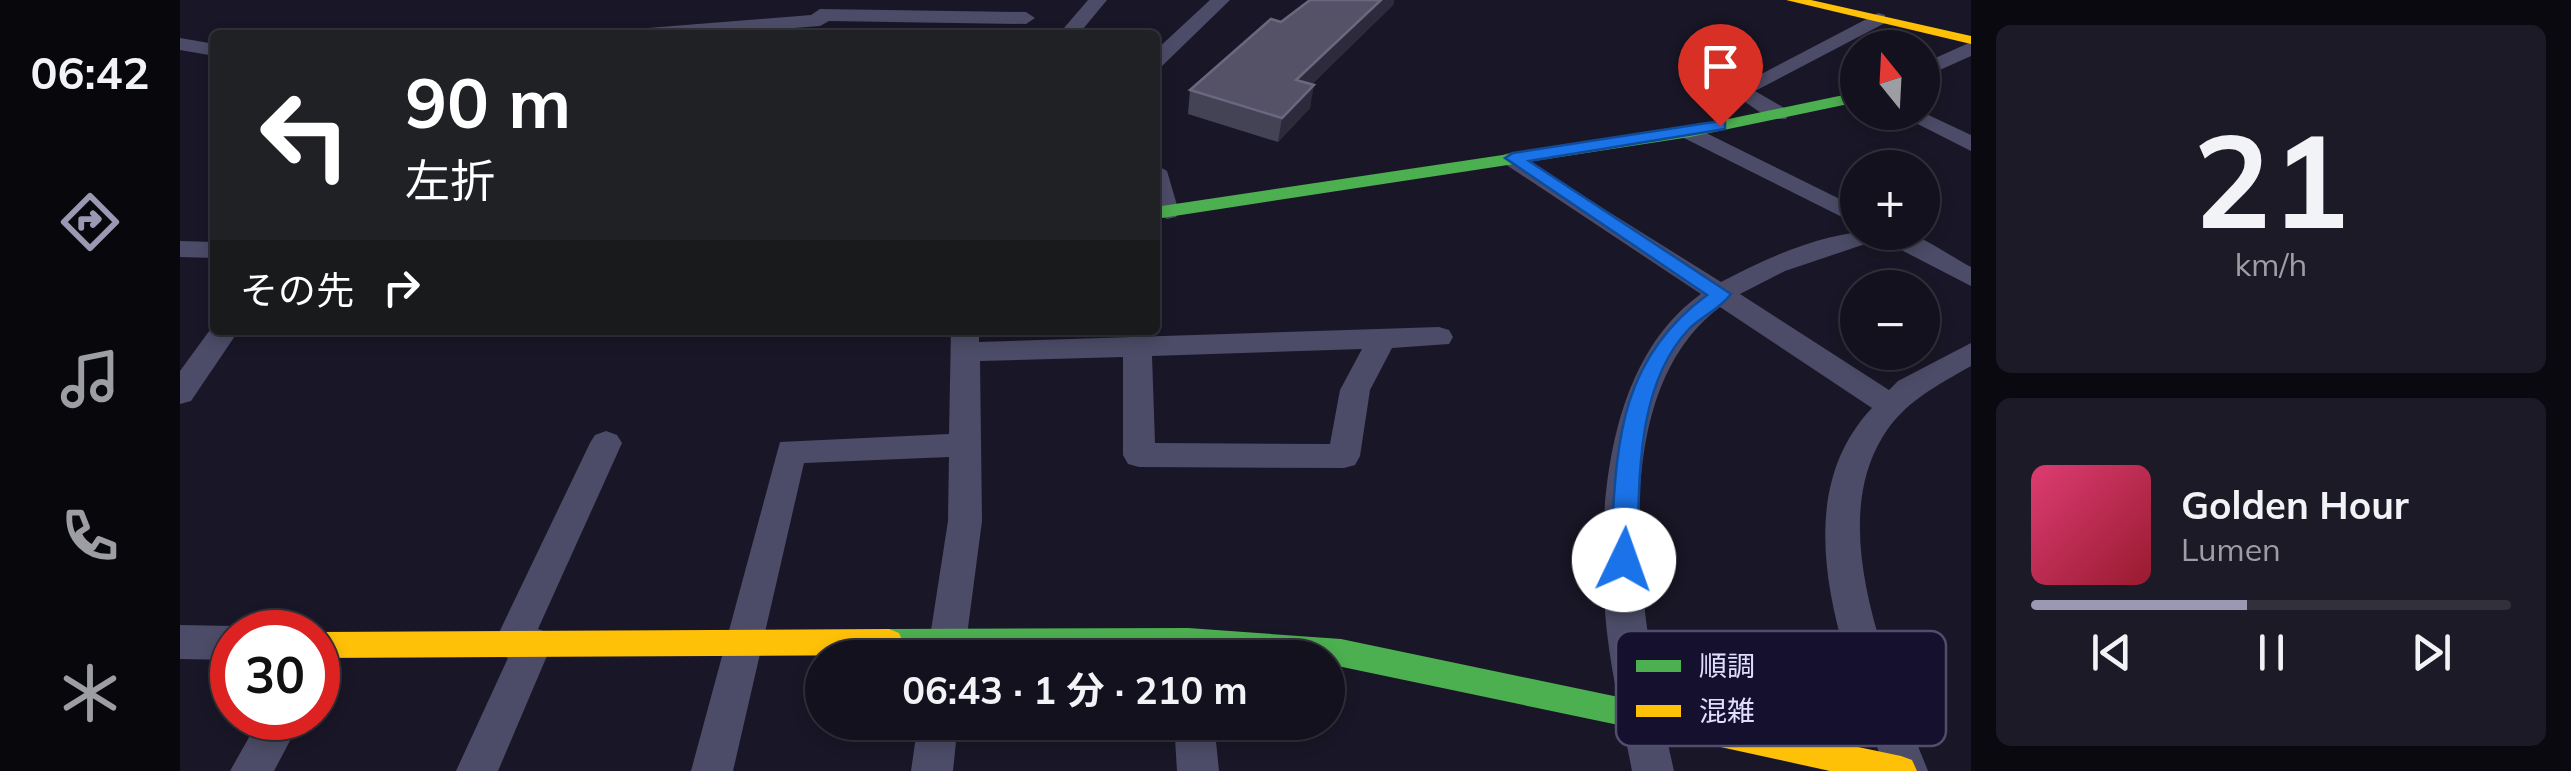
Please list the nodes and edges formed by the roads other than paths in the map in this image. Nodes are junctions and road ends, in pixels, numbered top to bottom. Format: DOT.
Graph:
graph roads {
  1 [pos="1098,0"];
  2 [pos="1221,0"];
  3 [pos="1793,0"];
  4 [pos="1829,4"];
  5 [pos="820,18"];
  6 [pos="1026,18"];
  7 [pos="1878,19"];
  8 [pos="691,30"];
  9 [pos="1072,30"];
  10 [pos="1971,40"];
  11 [pos="180,44"];
  12 [pos="1971,48"];
  13 [pos="210,49"];
  14 [pos="1160,57"];
  15 [pos="1940,63"];
  16 [pos="1840,101"];
  17 [pos="1778,114"];
  18 [pos="1940,129"];
  19 [pos="1690,132"];
  20 [pos="1971,144"];
  21 [pos="1513,158"];
  22 [pos="1840,209"];
  23 [pos="1161,213"];
  24 [pos="1840,244"];
  25 [pos="180,248"];
  26 [pos="210,250"];
  27 [pos="1919,250"];
  28 [pos="1971,278"];
  29 [pos="1720,294"];
  30 [pos="221,335"];
  31 [pos="1439,338"];
  32 [pos="1382,339"];
  33 [pos="965,341"];
  34 [pos="1137,346"];
  35 [pos="1971,353"];
  36 [pos="180,393"];
  37 [pos="1887,404"];
  38 [pos="606,443"];
  39 [pos="963,446"];
  40 [pos="1628,631"];
  41 [pos="1857,631"];
  42 [pos="948,640"];
  43 [pos="180,642"];
  44 [pos="210,643"];
  45 [pos="523,644"];
  46 [pos="744,644"];
  47 [pos="805,646"];
  48 [pos="340,649"];
  49 [pos="1345,653"];
  50 [pos="1616,710"];
  51 [pos="269,740"];
  52 [pos="936,740"];
  53 [pos="1195,740"];
  54 [pos="1648,746"];
  55 [pos="1785,746"];
  56 [pos="1895,746"];
  57 [pos="250,771"];
  58 [pos="478,771"];
  59 [pos="712,771"];
  60 [pos="932,771"];
  61 [pos="1198,771"];
  62 [pos="1653,771"];
  63 [pos="1904,771"];
  1 -- 9 [label="street"];
  2 -- 14 [label="street"];
  3 -- 4 [label="street"];
  4 -- 7 [label="street"];
  5 -- 6 [label="street"];
  5 -- 8 [label="street"];
  7 -- 10 [label="street"];
  7 -- 17 [label="street"];
  11 -- 13 [label="street"];
  12 -- 15 [label="street"];
  16 -- 17 [label="street"];
  17 -- 19 [label="street"];
  18 -- 20 [label="street"];
  19 -- 21 [label="street"];
  19 -- 22 [label="street"];
  21 -- 23 [label="street"];
  21 -- 29 [label="street"];
  24 -- 29 [label="street"];
  25 -- 26 [label="street"];
  27 -- 28 [label="street"];
  29 -- 37 [label="street"];
  29 -- 40 [label="street"];
  30 -- 36 [label="street"];
  31 -- 32 [label="street"];
  32 -- 34 [label="street"];
  32 -- 34 [label="street"];
  33 -- 34 [label="street"];
  33 -- 39 [label="street"];
  35 -- 37 [label="street"];
  37 -- 41 [label="street"];
  38 -- 45 [label="street"];
  39 -- 42 [label="street"];
  39 -- 46 [label="street"];
  43 -- 44 [label="street"];
  45 -- 46 [label="street"];
  45 -- 48 [label="street"];
  45 -- 58 [label="street"];
  46 -- 47 [label="street"];
  46 -- 59 [label="street"];
  49 -- 50 [label="street"];
  51 -- 57 [label="street"];
  52 -- 60 [label="street"];
  53 -- 61 [label="street"];
  54 -- 62 [label="street"];
  55 -- 63 [label="street"];
  56 -- 63 [label="street"];
}
